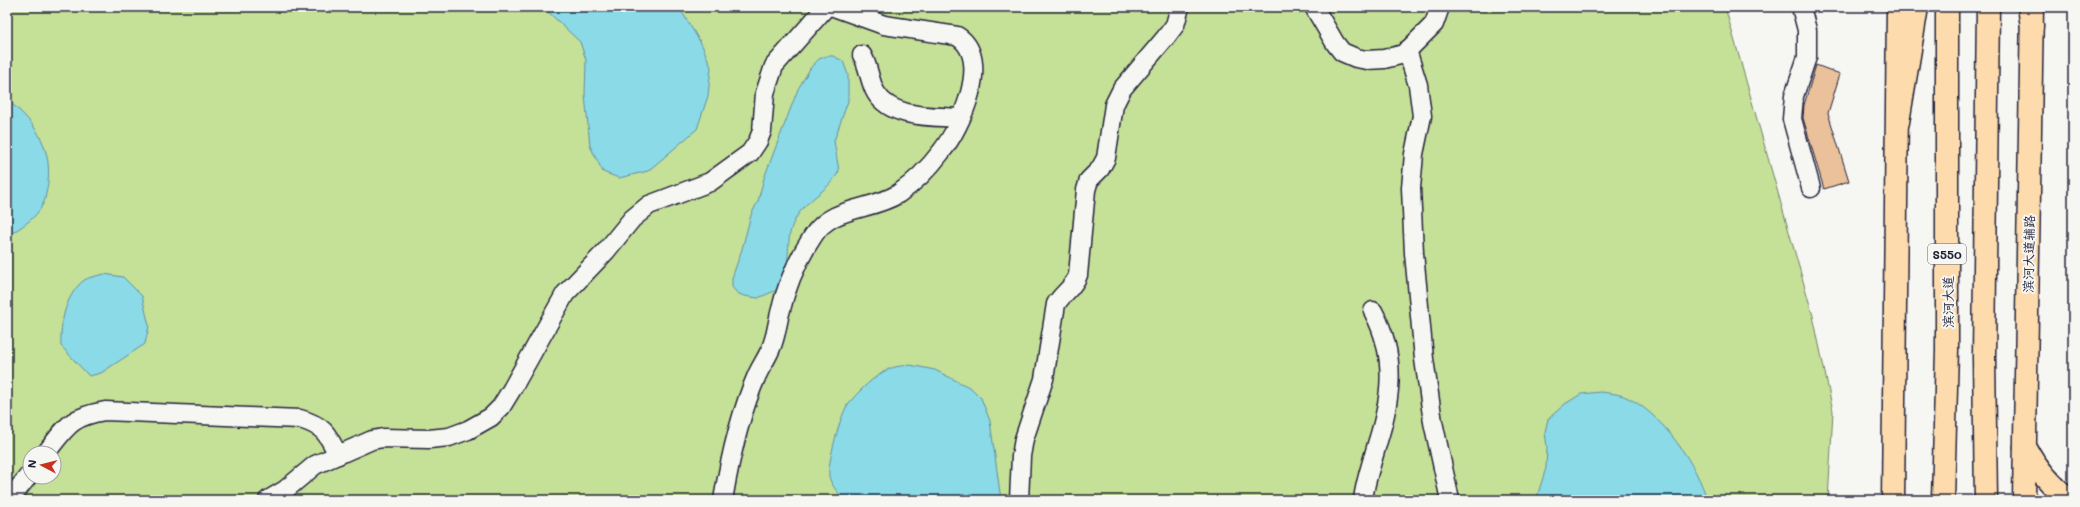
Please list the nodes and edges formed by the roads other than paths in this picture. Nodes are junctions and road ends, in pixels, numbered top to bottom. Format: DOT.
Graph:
graph roads {
  1 [pos="826,7"];
  2 [pos="834,7"];
  3 [pos="1180,7"];
  4 [pos="1314,7"];
  5 [pos="1440,7"];
  6 [pos="1801,7"];
  7 [pos="1898,7"];
  8 [pos="1917,7"];
  9 [pos="1947,7"];
  10 [pos="1988,7"];
  11 [pos="2031,13"];
  12 [pos="1407,50"];
  13 [pos="862,55"];
  14 [pos="960,118"];
  15 [pos="1898,122"];
  16 [pos="1811,188"];
  17 [pos="1373,311"];
  18 [pos="52,445"];
  19 [pos="2025,447"];
  20 [pos="338,455"];
  21 [pos="22,484"];
  22 [pos="9,500"];
  23 [pos="268,500"];
  24 [pos="723,500"];
  25 [pos="1020,500"];
  26 [pos="1363,500"];
  27 [pos="1450,500"];
  28 [pos="1893,500"];
  29 [pos="1943,500"];
  30 [pos="1986,500"];
  31 [pos="2024,500"];
  32 [pos="2070,500"];
  1 -- 20 [label="street"];
  2 -- 14 [label="street"];
  3 -- 25 [label="street"];
  4 -- 12 [label="street"];
  5 -- 12 [label="street"];
  6 -- 16 [label="street"];
  7 -- 15 [label="main road"];
  8 -- 15 [label="main road"];
  9 -- 29 [label="main road, 滨河大道 / S550"];
  10 -- 30 [label="main road"];
  11 -- 19 [label="main road, 滨河大道辅路"];
  12 -- 27 [label="street"];
  13 -- 14 [label="street"];
  14 -- 24 [label="street"];
  15 -- 28 [label="main road"];
  17 -- 26 [label="street"];
  18 -- 20 [label="street"];
  19 -- 31 [label="main road, 滨河大道辅路"];
  19 -- 32 [label="main road"];
  20 -- 23 [label="street"];
  21 -- 22 [label="street"];
}
